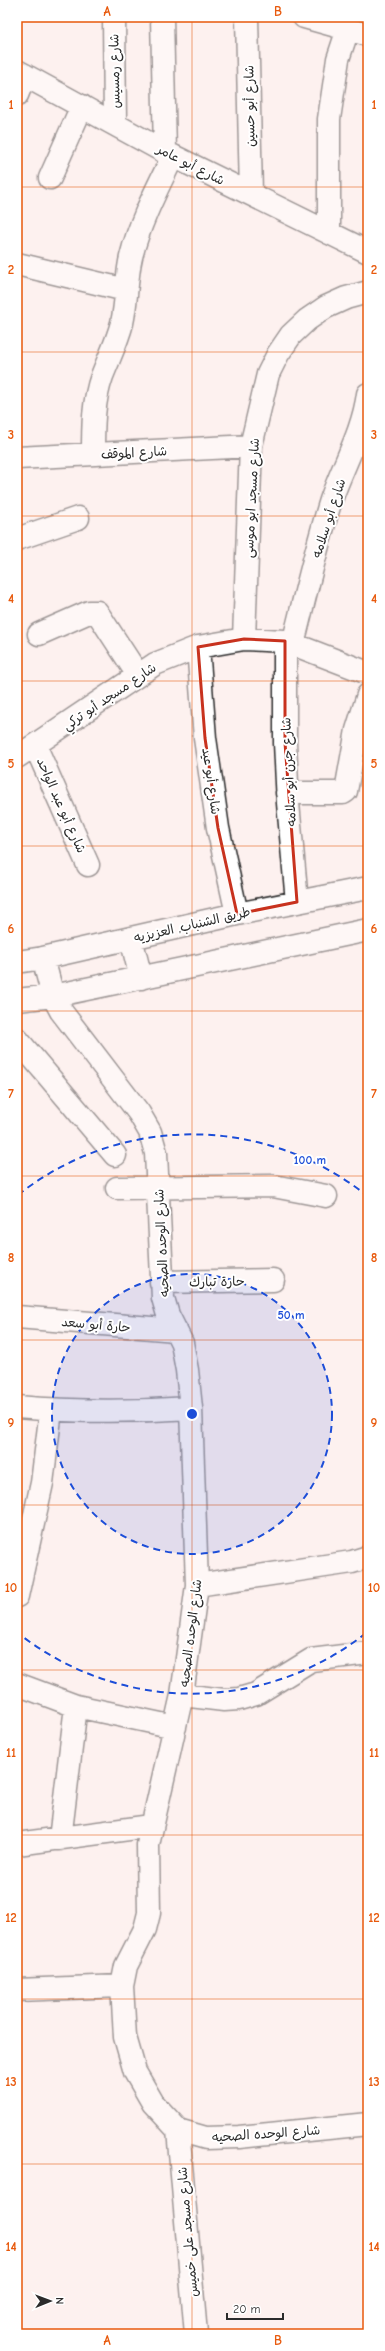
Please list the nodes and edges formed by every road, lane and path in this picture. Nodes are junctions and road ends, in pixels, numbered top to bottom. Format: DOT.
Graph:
graph roads {
  1 [pos="114,17"];
  2 [pos="162,17"];
  3 [pos="247,17"];
  4 [pos="304,17"];
  5 [pos="358,32"];
  6 [pos="20,80"];
  7 [pos="82,106"];
  8 [pos="115,124"];
  9 [pos="169,154"];
  10 [pos="50,178"];
  11 [pos="251,194"];
  12 [pos="329,233"];
  13 [pos="368,252"];
  14 [pos="17,264"];
  15 [pos="126,290"];
  16 [pos="368,292"];
  17 [pos="368,394"];
  18 [pos="251,446"];
  19 [pos="93,454"];
  20 [pos="17,458"];
  21 [pos="78,518"];
  22 [pos="17,539"];
  23 [pos="39,634"];
  24 [pos="244,639"];
  25 [pos="289,643"];
  26 [pos="198,647"];
  27 [pos="368,673"];
  28 [pos="138,675"];
  29 [pos="368,695"];
  30 [pos="35,745"];
  31 [pos="17,757"];
  32 [pos="287,793"];
  33 [pos="88,865"];
  34 [pos="368,888"];
  35 [pos="297,902"];
  36 [pos="237,914"];
  37 [pos="368,930"];
  38 [pos="131,938"];
  39 [pos="42,958"];
  40 [pos="17,962"];
  41 [pos="141,978"];
  42 [pos="53,996"];
  43 [pos="17,1000"];
  44 [pos="17,1039"];
  45 [pos="115,1155"];
  46 [pos="158,1187"];
  47 [pos="117,1188"];
  48 [pos="326,1196"];
  49 [pos="273,1280"];
  50 [pos="161,1282"];
  51 [pos="17,1317"];
  52 [pos="176,1330"];
  53 [pos="17,1407"];
  54 [pos="191,1408"];
  55 [pos="51,1410"];
  56 [pos="368,1557"];
  57 [pos="197,1585"];
  58 [pos="17,1596"];
  59 [pos="368,1653"];
  60 [pos="17,1684"];
  61 [pos="182,1695"];
  62 [pos="76,1706"];
  63 [pos="175,1727"];
  64 [pos="151,1826"];
  65 [pos="60,1839"];
  66 [pos="17,1844"];
  67 [pos="122,1986"];
  68 [pos="17,1990"];
  69 [pos="368,2124"];
  70 [pos="178,2130"];
  71 [pos="196,2334"];
  1 -- 8 [label="street, شارع رمسيس"];
  2 -- 9 [label="street"];
  3 -- 11 [label="street, شارع أبو حسين"];
  4 -- 5 [label="street"];
  5 -- 12 [label="street"];
  6 -- 7 [label="street, شارع أبو عامر"];
  7 -- 8 [label="street, شارع أبو عامر"];
  7 -- 10 [label="street"];
  8 -- 9 [label="street, شارع أبو عامر"];
  9 -- 11 [label="street, شارع أبو عامر"];
  9 -- 15 [label="street"];
  11 -- 12 [label="street, شارع أبو عامر"];
  12 -- 13 [label="street, شارع أبو عامر"];
  14 -- 15 [label="street"];
  15 -- 19 [label="street"];
  16 -- 18 [label="street, شارع مسجد ابو موسى"];
  17 -- 25 [label="street, شارع أبو سلامه"];
  18 -- 19 [label="street, شارع الموقف"];
  18 -- 24 [label="street, شارع مسجد ابو موسى"];
  19 -- 20 [label="street, شارع الموقف"];
  21 -- 22 [label="street"];
  23 -- 28 [label="street"];
  24 -- 25 [label="street, شارع مسجد أبو تركي"];
  24 -- 26 [label="street, شارع مسجد أبو تركي"];
  25 -- 27 [label="street, شارع مسجد أبو تركي"];
  25 -- 32 [label="street, شارع جرن أبو سلامه"];
  26 -- 28 [label="street, شارع مسجد أبو تركي"];
  26 -- 36 [label="street, شارع أبو عيد"];
  28 -- 30 [label="street, شارع مسجد أبو تركي"];
  29 -- 32 [label="street"];
  30 -- 31 [label="street, شارع مسجد أبو تركي"];
  30 -- 33 [label="street, شارع أبو عبد الواحد"];
  32 -- 35 [label="street, شارع جرن أبو سلامه"];
  34 -- 35 [label="street, طريق الشنباب, العزيزيه"];
  35 -- 36 [label="street, طريق الشنباب, العزيزيه"];
  36 -- 38 [label="street, طريق الشنباب, العزيزيه"];
  37 -- 41 [label="street"];
  38 -- 39 [label="street, طريق الشنباب, العزيزيه"];
  38 -- 41 [label="street"];
  39 -- 40 [label="street, طريق الشنباب, العزيزيه"];
  39 -- 42 [label="street, شارع الوحده الصحيه"];
  41 -- 42 [label="street"];
  42 -- 43 [label="street"];
  42 -- 46 [label="street, شارع الوحده الصحيه"];
  44 -- 45 [label="street"];
  46 -- 47 [label="street"];
  46 -- 48 [label="street"];
  46 -- 50 [label="street, شارع الوحده الصحيه"];
  49 -- 50 [label="street, حارة تبارك"];
  50 -- 52 [label="street, شارع الوحده الصحيه"];
  51 -- 52 [label="street, حارة أبو سعد"];
  52 -- 54 [label="street, شارع الوحده الصحيه"];
  53 -- 55 [label="street"];
  54 -- 55 [label="street"];
  54 -- 57 [label="street, شارع الوحده الصحيه"];
  55 -- 58 [label="street"];
  56 -- 57 [label="street"];
  57 -- 61 [label="street, شارع الوحده الصحيه"];
  59 -- 61 [label="street"];
  60 -- 62 [label="street"];
  61 -- 63 [label="street, شارع الوحده الصحيه"];
  62 -- 63 [label="street"];
  62 -- 65 [label="street"];
  63 -- 64 [label="street, شارع الوحده الصحيه"];
  64 -- 65 [label="street"];
  64 -- 67 [label="street, شارع الوحده الصحيه"];
  65 -- 66 [label="street"];
  67 -- 68 [label="street"];
  67 -- 70 [label="street, شارع الوحده الصحيه"];
  69 -- 70 [label="street, شارع الوحده الصحيه"];
  70 -- 71 [label="street, شارع مسجد على خميس"];
}
